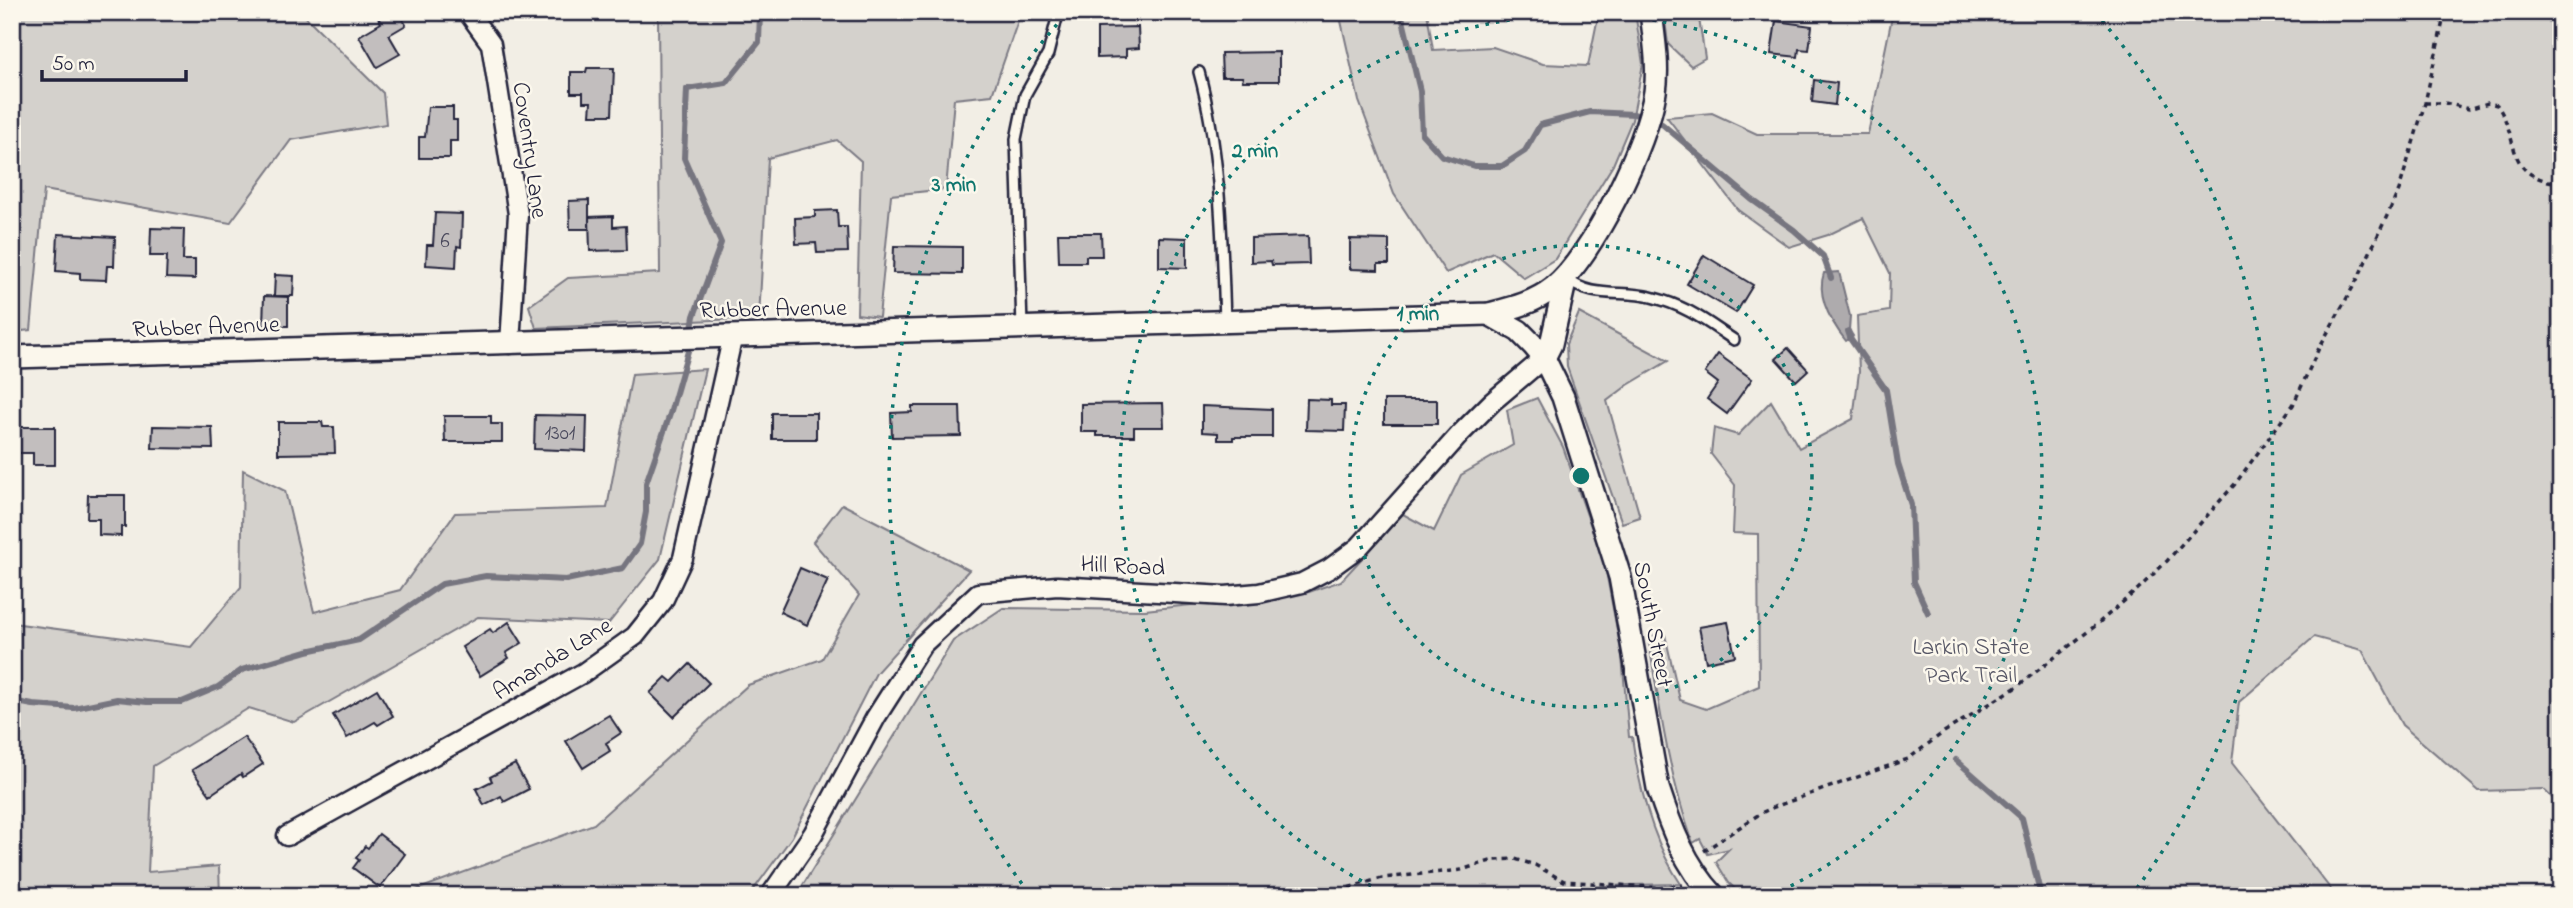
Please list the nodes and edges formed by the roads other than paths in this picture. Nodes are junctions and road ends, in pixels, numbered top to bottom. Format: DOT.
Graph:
graph roads {
  1 [pos="468,12"];
  2 [pos="1651,12"];
  3 [pos="1056,22"];
  4 [pos="1199,72"];
  5 [pos="1566,278"];
  6 [pos="1489,314"];
  7 [pos="1225,323"];
  8 [pos="1022,328"];
  9 [pos="733,335"];
  10 [pos="1734,340"];
  11 [pos="510,344"];
  12 [pos="12,358"];
  13 [pos="1544,358"];
  14 [pos="287,836"];
  15 [pos="1707,888"];
  16 [pos="770,896"];
  1 -- 11 [label="street, Coventry Lane"];
  2 -- 5 [label="street"];
  3 -- 8 [label="lane"];
  4 -- 7 [label="lane"];
  5 -- 6 [label="street, Rubber Avenue"];
  5 -- 10 [label="lane"];
  5 -- 13 [label="street"];
  6 -- 7 [label="street, Rubber Avenue"];
  6 -- 13 [label="street, South Street"];
  7 -- 8 [label="street, Rubber Avenue"];
  8 -- 9 [label="street, Rubber Avenue"];
  9 -- 11 [label="street, Rubber Avenue"];
  9 -- 14 [label="street, Amanda Lane"];
  11 -- 12 [label="street, Rubber Avenue"];
  13 -- 15 [label="street, South Street"];
  13 -- 16 [label="street, Hill Road"];
}
